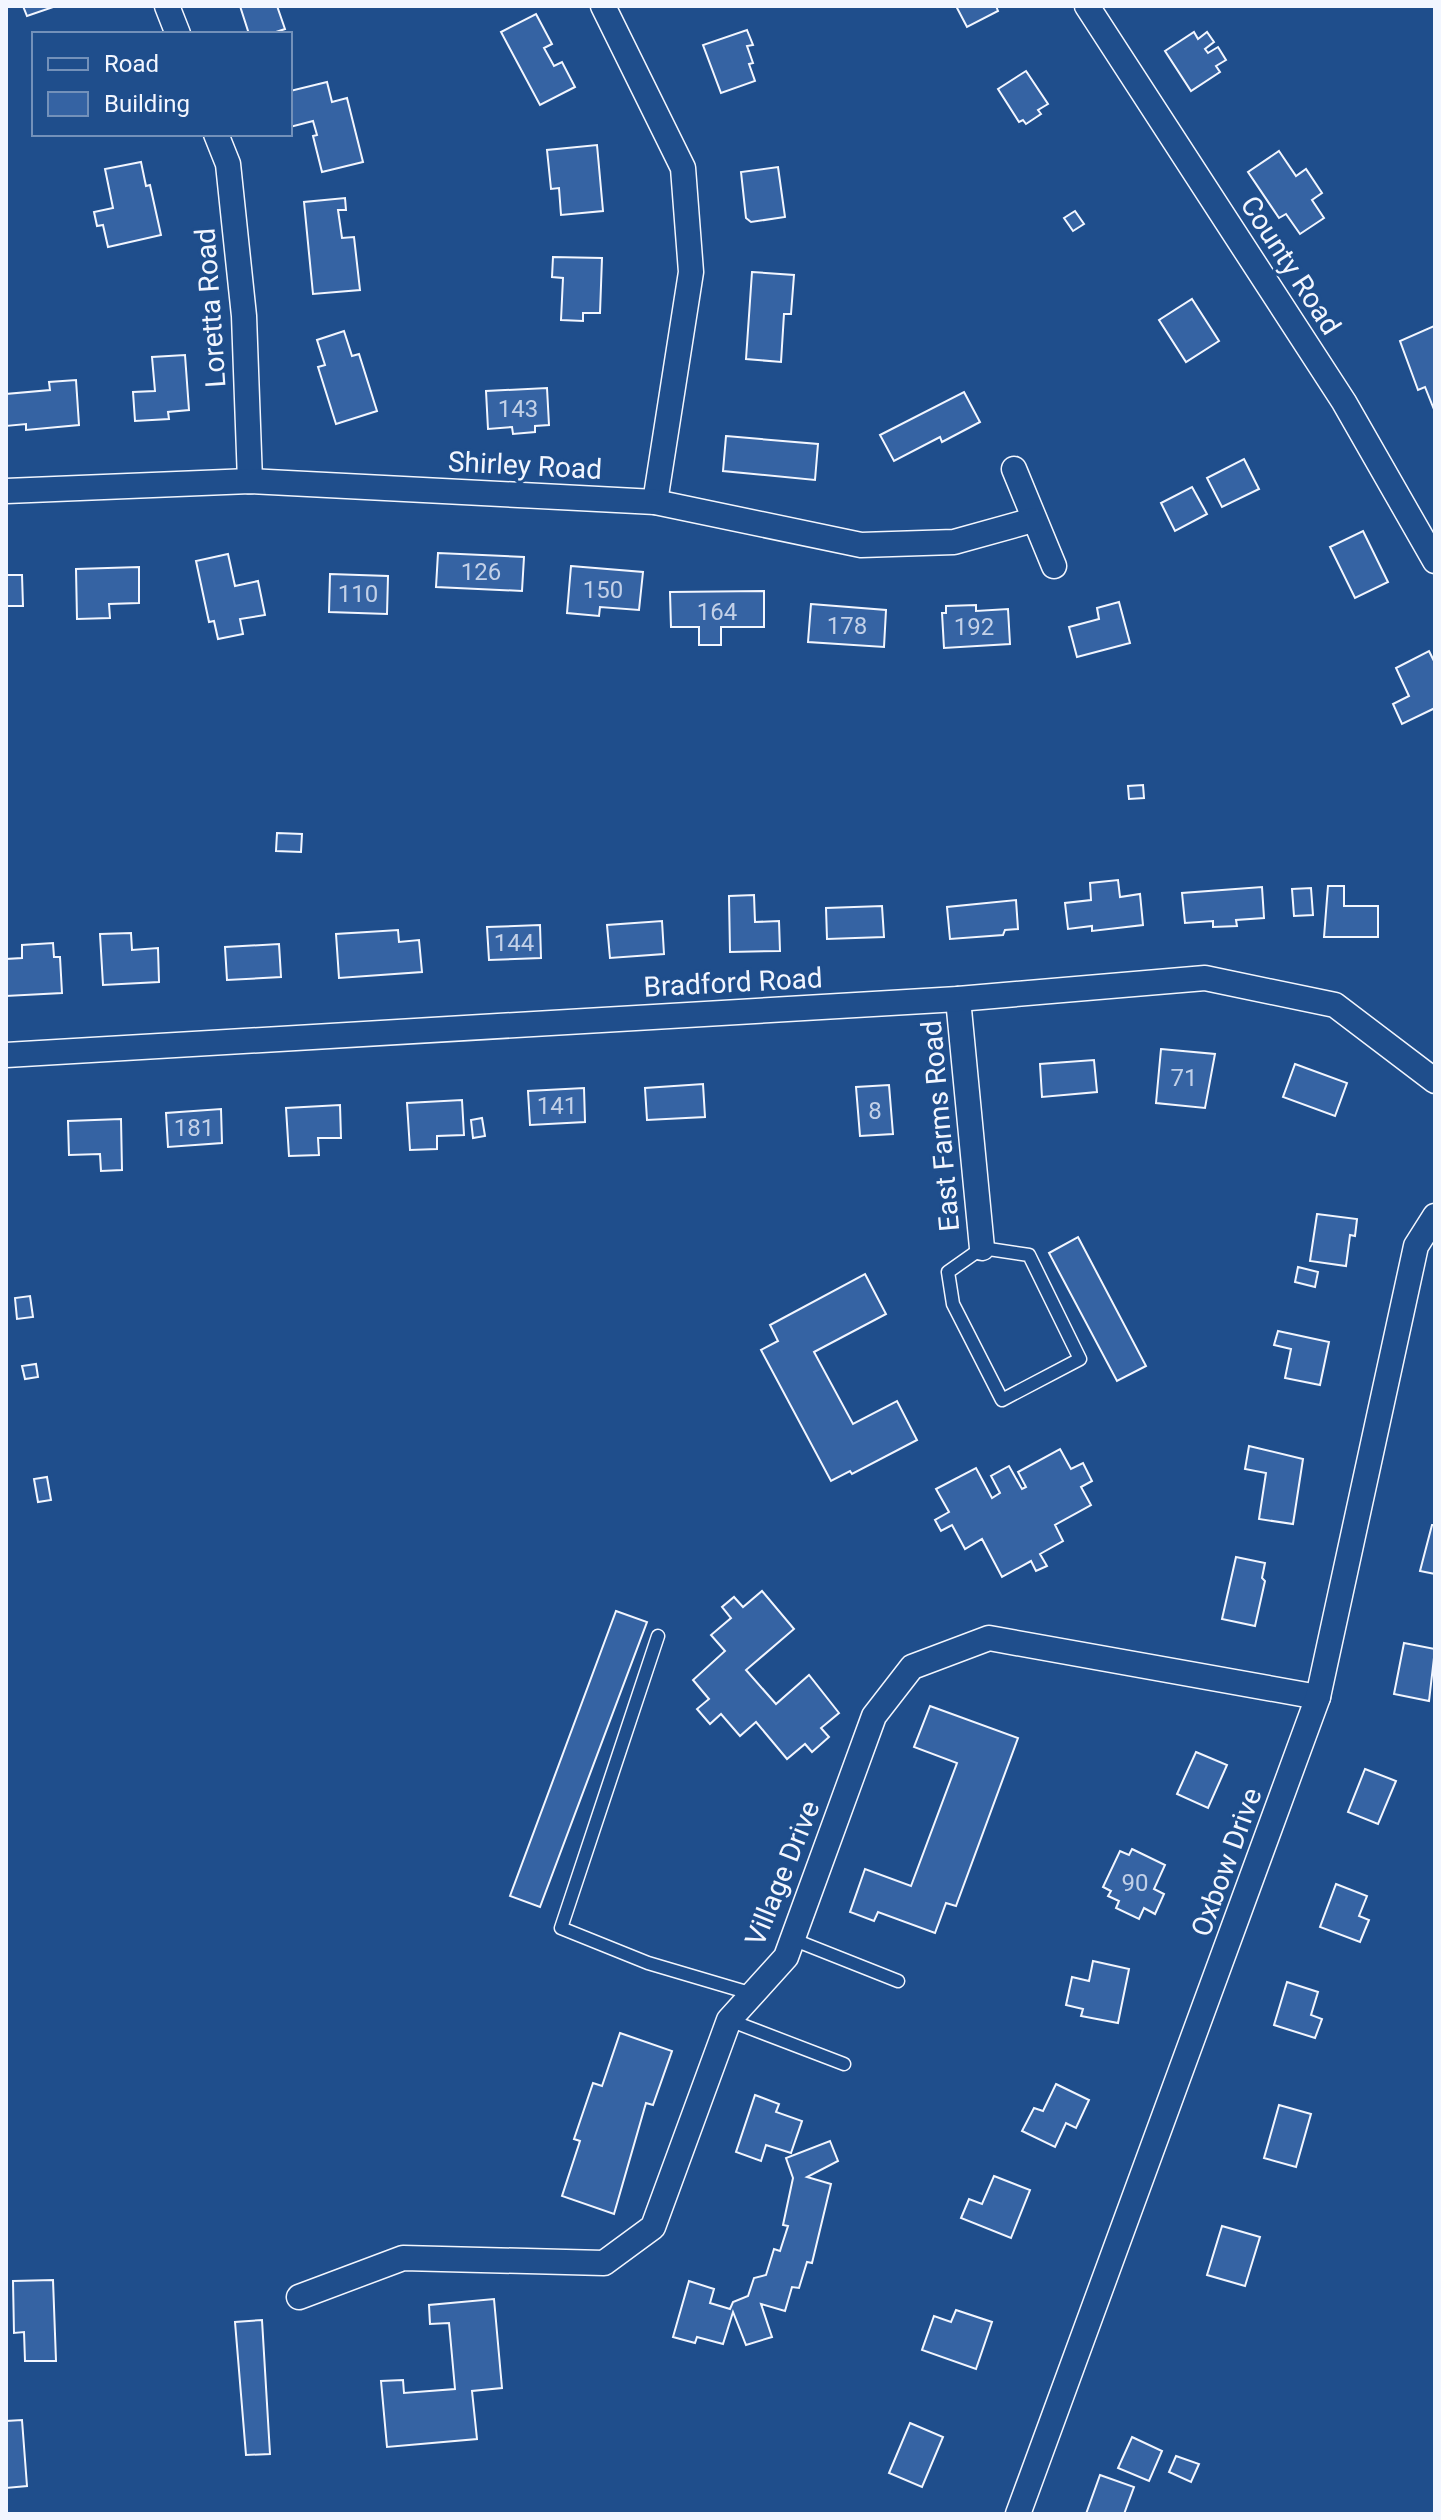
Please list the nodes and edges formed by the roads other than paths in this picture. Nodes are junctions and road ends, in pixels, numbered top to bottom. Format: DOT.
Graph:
graph roads {
  1 [pos="167,6"];
  2 [pos="603,6"];
  3 [pos="1087,6"];
  4 [pos="177,32"];
  5 [pos="217,136"];
  6 [pos="1014,469"];
  7 [pos="250,481"];
  8 [pos="6,491"];
  9 [pos="655,502"];
  10 [pos="1033,520"];
  11 [pos="1435,561"];
  12 [pos="1054,566"];
  13 [pos="958,999"];
  14 [pos="6,1055"];
  15 [pos="1435,1081"];
  16 [pos="1435,1216"];
  17 [pos="982,1248"];
  18 [pos="658,1636"];
  19 [pos="1318,1697"];
  20 [pos="792,1939"];
  21 [pos="898,1981"];
  22 [pos="753,1994"];
  23 [pos="729,2020"];
  24 [pos="844,2064"];
  25 [pos="299,2297"];
  26 [pos="1018,2514"];
  1 -- 4 [label="street"];
  2 -- 9 [label="street"];
  3 -- 11 [label="street, County Road"];
  5 -- 7 [label="street, Loretta Road"];
  6 -- 10 [label="street"];
  7 -- 8 [label="street, Shirley Road"];
  7 -- 9 [label="street, Shirley Road"];
  9 -- 10 [label="street, Shirley Road"];
  10 -- 12 [label="street"];
  13 -- 14 [label="street, Bradford Road"];
  13 -- 15 [label="street, Bradford Road"];
  13 -- 17 [label="street, East Farms Road"];
  16 -- 19 [label="street, Oxbow Drive"];
  17 -- 17 [label="lane"];
  18 -- 22 [label="lane"];
  19 -- 20 [label="street, Village Drive"];
  19 -- 26 [label="street, Oxbow Drive"];
  20 -- 21 [label="lane"];
  20 -- 22 [label="street, Village Drive"];
  22 -- 23 [label="street, Village Drive"];
  23 -- 24 [label="lane"];
  23 -- 25 [label="street, Village Drive"];
}
